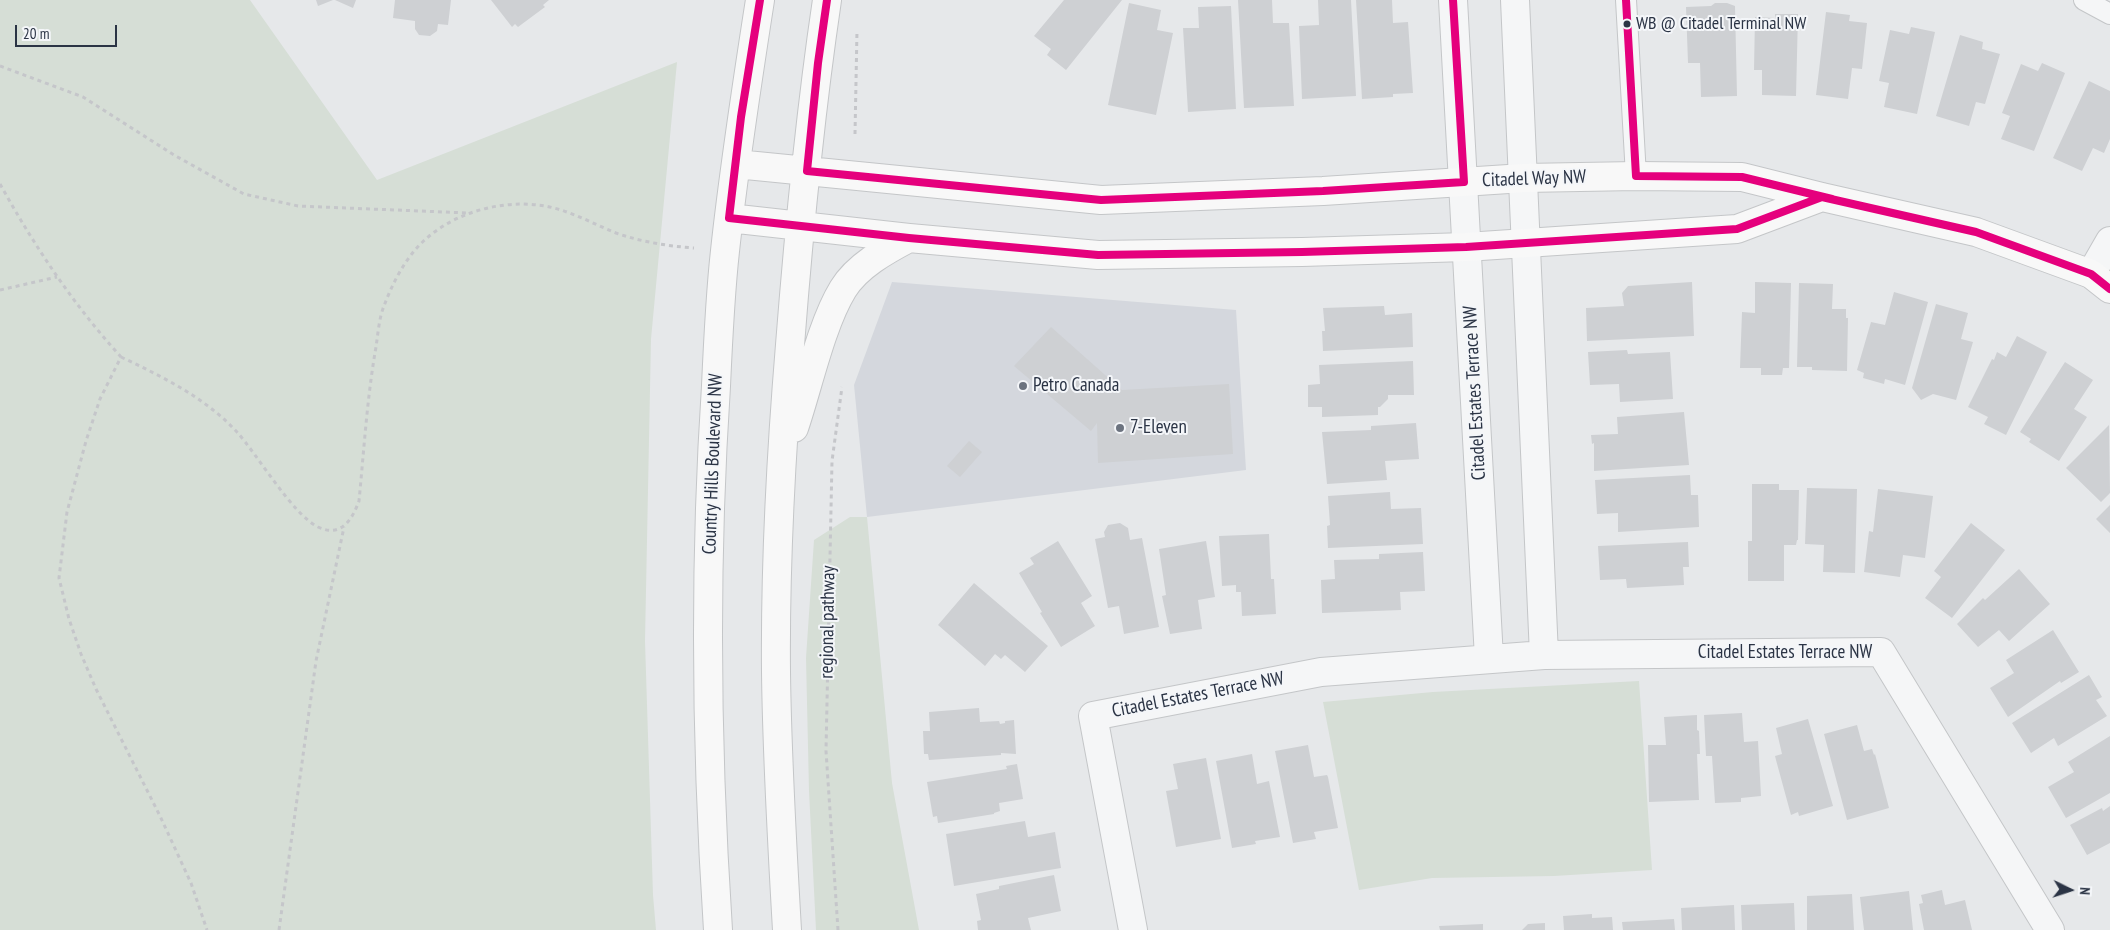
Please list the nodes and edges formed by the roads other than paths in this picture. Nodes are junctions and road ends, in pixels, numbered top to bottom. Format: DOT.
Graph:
graph roads {
  1 [pos="760,0"];
  2 [pos="827,0"];
  3 [pos="1453,0"];
  4 [pos="1515,0"];
  5 [pos="1626,0"];
  6 [pos="2084,0"];
  7 [pos="2110,14"];
  8 [pos="736,164"];
  9 [pos="807,171"];
  10 [pos="1636,176"];
  11 [pos="1524,178"];
  12 [pos="1464,182"];
  13 [pos="1822,197"];
  14 [pos="729,218"];
  15 [pos="799,226"];
  16 [pos="909,238"];
  17 [pos="2110,241"];
  18 [pos="1527,244"];
  19 [pos="1466,247"];
  20 [pos="2100,282"];
  21 [pos="780,472"];
  22 [pos="1544,656"];
  23 [pos="1489,658"];
  24 [pos="718,930"];
  25 [pos="788,930"];
  26 [pos="1133,930"];
  27 [pos="2050,930"];
  1 -- 8 [label="street, Country Hills Boulevard NW"];
  2 -- 9 [label="street"];
  3 -- 12 [label="street, Citadel Estates Terrace NW"];
  4 -- 11 [label="street"];
  5 -- 10 [label="lane"];
  6 -- 7 [label="lane"];
  8 -- 9 [label="street, Citadel Way NW"];
  8 -- 14 [label="street, Country Hills Boulevard NW"];
  9 -- 12 [label="street, Citadel Way NW"];
  9 -- 15 [label="street"];
  10 -- 11 [label="street, Citadel Way NW"];
  10 -- 13 [label="street, Citadel Way NW"];
  11 -- 12 [label="street, Citadel Way NW"];
  11 -- 18 [label="street"];
  12 -- 19 [label="street, Citadel Estates Terrace NW"];
  13 -- 18 [label="street"];
  13 -- 20 [label="street, Citadel Way NW"];
  14 -- 15 [label="street"];
  14 -- 24 [label="street, Country Hills Boulevard NW"];
  15 -- 16 [label="street"];
  15 -- 21 [label="street"];
  16 -- 19 [label="street"];
  16 -- 21 [label="street"];
  17 -- 20 [label="street"];
  18 -- 19 [label="street"];
  18 -- 22 [label="street"];
  19 -- 23 [label="street, Citadel Estates Terrace NW"];
  21 -- 25 [label="street"];
  22 -- 23 [label="street, Citadel Estates Terrace NW"];
  22 -- 27 [label="street, Citadel Estates Terrace NW"];
  23 -- 26 [label="street, Citadel Estates Terrace NW"];
}
